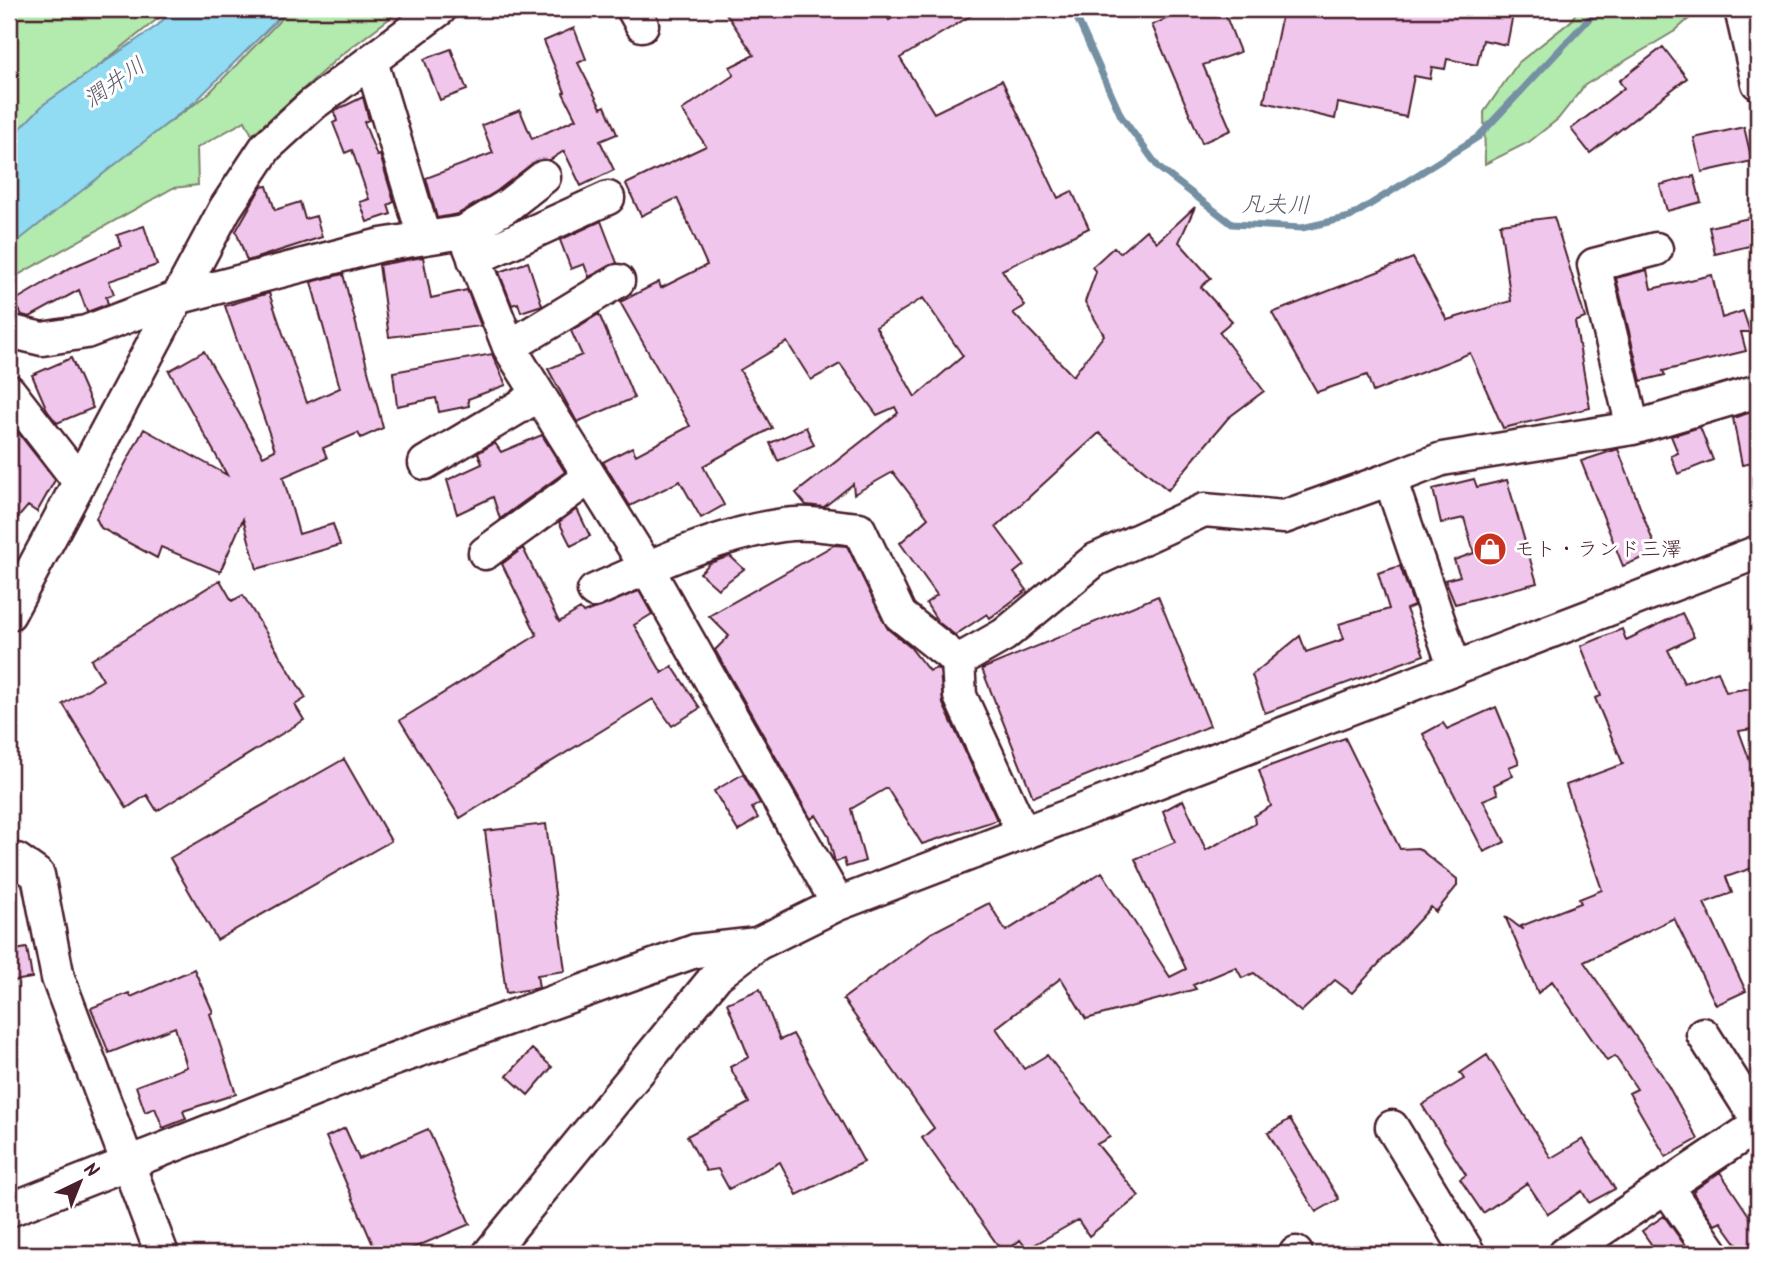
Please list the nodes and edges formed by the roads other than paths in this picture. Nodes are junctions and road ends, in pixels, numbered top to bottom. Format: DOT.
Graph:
graph roads {
  1 [pos="440,9"];
  2 [pos="1741,9"];
  3 [pos="371,61"];
  4 [pos="1758,83"];
  5 [pos="544,177"];
  6 [pos="608,198"];
  7 [pos="424,237"];
  8 [pos="469,246"];
  9 [pos="1657,249"];
  10 [pos="618,281"];
  11 [pos="176,298"];
  12 [pos="9,331"];
  13 [pos="509,346"];
  14 [pos="9,391"];
  15 [pos="1758,391"];
  16 [pos="539,395"];
  17 [pos="1633,428"];
  18 [pos="425,463"];
  19 [pos="590,477"];
  20 [pos="1390,479"];
  21 [pos="78,480"];
  22 [pos="485,552"];
  23 [pos="1758,552"];
  24 [pos="647,568"];
  25 [pos="594,591"];
  26 [pos="9,614"];
  27 [pos="958,662"];
  28 [pos="1455,669"];
  29 [pos="1022,831"];
  30 [pos="9,865"];
  31 [pos="838,904"];
  32 [pos="757,944"];
  33 [pos="1703,1034"];
  34 [pos="1758,1123"];
  35 [pos="1392,1127"];
  36 [pos="126,1164"];
  37 [pos="1667,1188"];
  38 [pos="9,1210"];
  39 [pos="162,1254"];
  40 [pos="489,1254"];
  41 [pos="1469,1254"];
  42 [pos="1565,1254"];
  43 [pos="1713,1254"];
  1 -- 3 [label="street"];
  2 -- 4 [label="street"];
  3 -- 7 [label="street"];
  3 -- 11 [label="street"];
  5 -- 8 [label="street"];
  6 -- 8 [label="street"];
  7 -- 8 [label="street"];
  7 -- 11 [label="street"];
  8 -- 13 [label="street"];
  9 -- 17 [label="street"];
  10 -- 13 [label="street"];
  11 -- 12 [label="street"];
  11 -- 21 [label="street"];
  13 -- 16 [label="street"];
  14 -- 21 [label="street"];
  15 -- 17 [label="street"];
  16 -- 18 [label="street"];
  16 -- 19 [label="street"];
  17 -- 20 [label="street"];
  19 -- 22 [label="street"];
  19 -- 24 [label="street"];
  20 -- 27 [label="street"];
  20 -- 28 [label="street"];
  21 -- 26 [label="street"];
  23 -- 28 [label="street"];
  24 -- 25 [label="street"];
  24 -- 27 [label="street"];
  24 -- 31 [label="street"];
  27 -- 29 [label="street"];
  28 -- 29 [label="street"];
  29 -- 31 [label="street"];
  30 -- 36 [label="street"];
  31 -- 32 [label="street"];
  32 -- 36 [label="street"];
  32 -- 40 [label="street"];
  33 -- 34 [label="street"];
  34 -- 37 [label="street"];
  35 -- 41 [label="street"];
  36 -- 38 [label="street"];
  36 -- 39 [label="street"];
  37 -- 42 [label="street"];
  37 -- 43 [label="street"];
}
